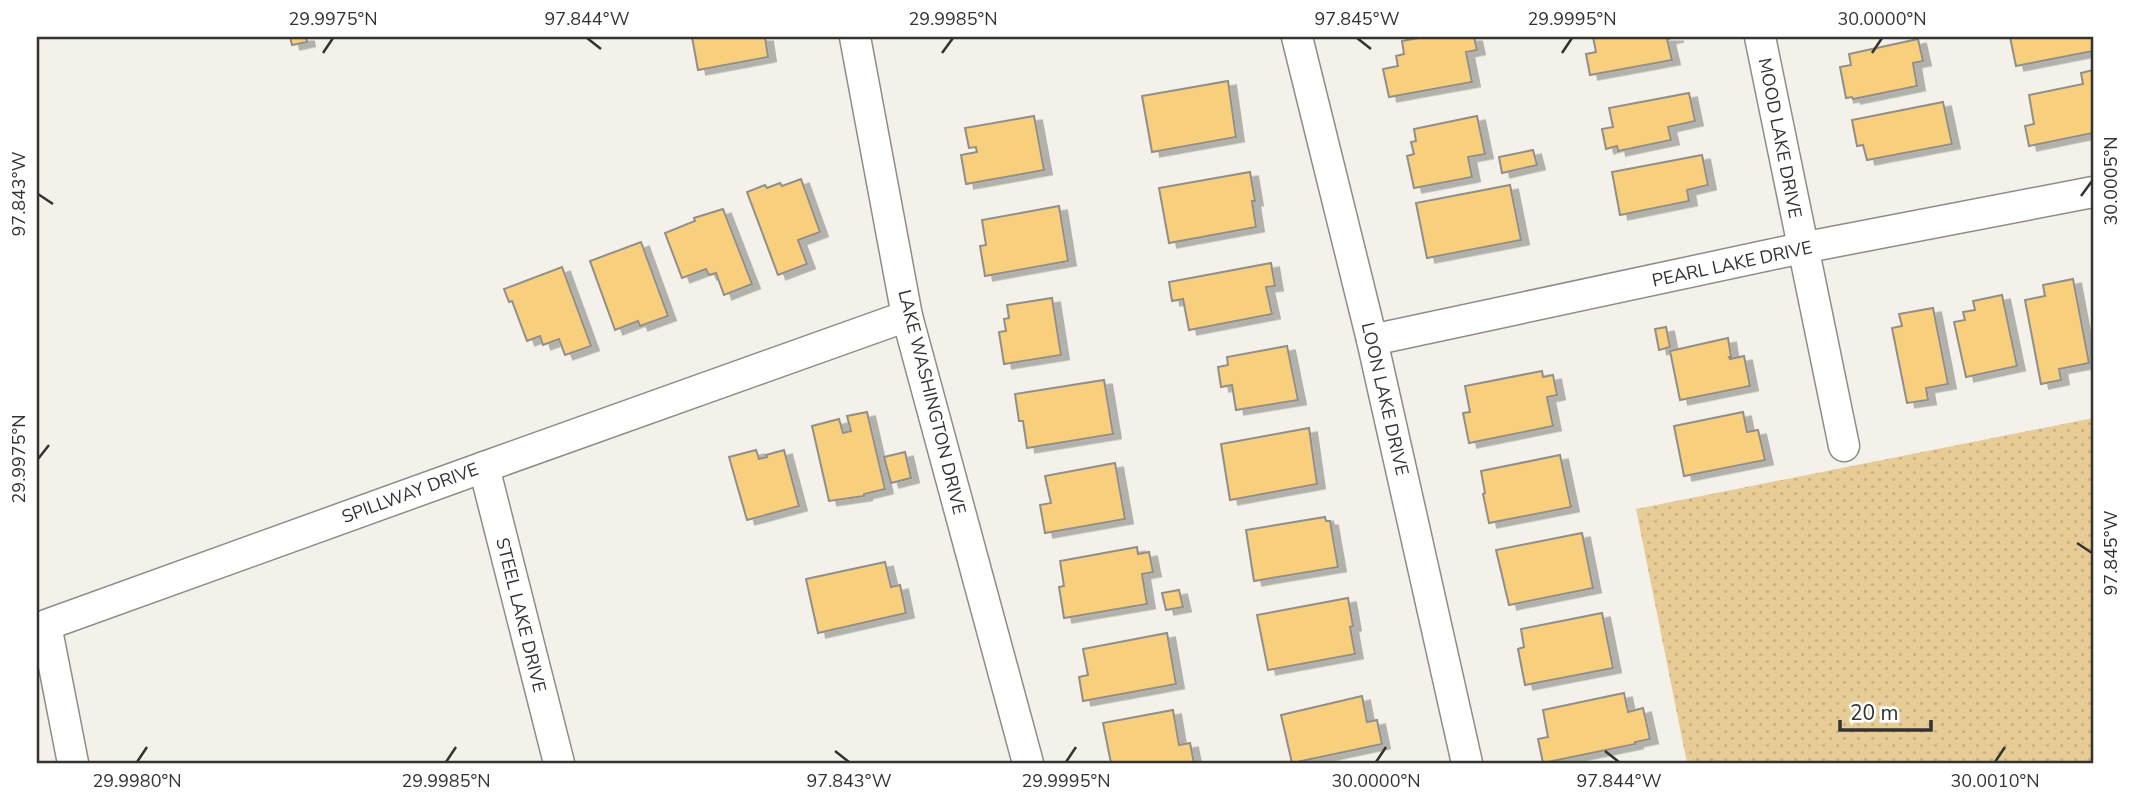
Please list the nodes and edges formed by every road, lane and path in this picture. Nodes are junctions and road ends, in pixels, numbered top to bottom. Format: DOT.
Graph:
graph roads {
  1 [pos="855,37"];
  2 [pos="1297,37"];
  3 [pos="1759,37"];
  4 [pos="2093,192"];
  5 [pos="1802,248"];
  6 [pos="907,316"];
  7 [pos="1372,340"];
  8 [pos="1844,446"];
  9 [pos="484,467"];
  10 [pos="73,763"];
  11 [pos="559,763"];
  12 [pos="1028,763"];
  13 [pos="1467,763"];
  1 -- 6 [label="street, LAKE WASHINGTON DRIVE"];
  2 -- 7 [label="street, LOON LAKE DRIVE"];
  3 -- 5 [label="street, MOOD LAKE DRIVE"];
  4 -- 5 [label="street, PEARL LAKE DRIVE"];
  5 -- 7 [label="street, PEARL LAKE DRIVE"];
  5 -- 8 [label="street, MOOD LAKE DRIVE"];
  6 -- 9 [label="street, SPILLWAY DRIVE"];
  6 -- 12 [label="street, LAKE WASHINGTON DRIVE"];
  7 -- 13 [label="street, LOON LAKE DRIVE"];
  9 -- 10 [label="street, SPILLWAY DRIVE"];
  9 -- 11 [label="street, STEEL LAKE DRIVE"];
}
